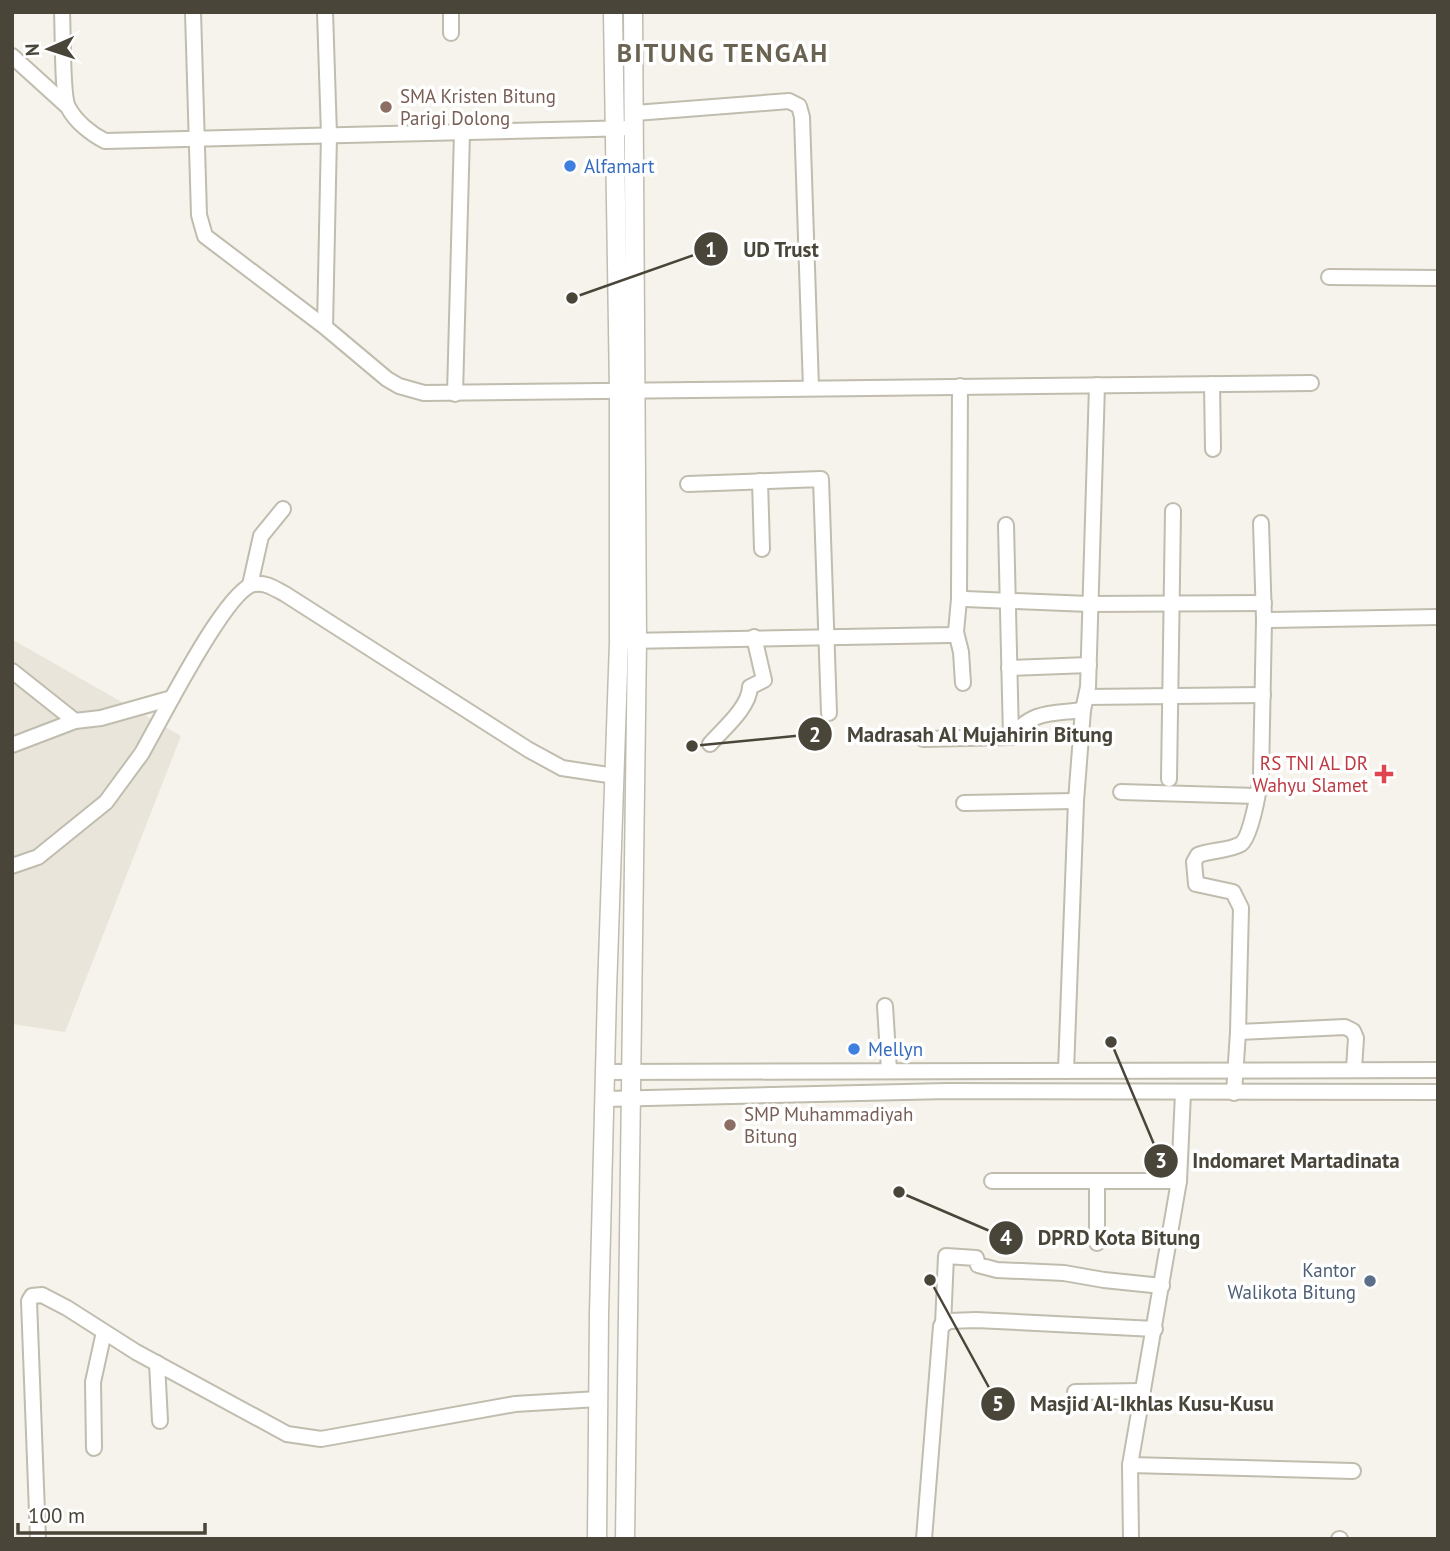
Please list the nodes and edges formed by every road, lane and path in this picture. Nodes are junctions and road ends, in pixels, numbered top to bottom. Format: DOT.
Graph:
graph roads {
  1 [pos="62,12"];
  2 [pos="193,12"];
  3 [pos="325,12"];
  4 [pos="451,12"];
  5 [pos="612,12"];
  6 [pos="633,12"];
  7 [pos="451,33"];
  8 [pos="12,56"];
  9 [pos="66,105"];
  10 [pos="635,120"];
  11 [pos="614,130"];
  12 [pos="462,133"];
  13 [pos="329,135"];
  14 [pos="196,137"];
  15 [pos="1329,277"];
  16 [pos="1438,278"];
  17 [pos="325,327"];
  18 [pos="1311,383"];
  19 [pos="1212,384"];
  20 [pos="1097,385"];
  21 [pos="960,387"];
  22 [pos="811,388"];
  23 [pos="628,390"];
  24 [pos="455,394"];
  25 [pos="1213,449"];
  26 [pos="760,481"];
  27 [pos="688,484"];
  28 [pos="283,509"];
  29 [pos="1172,511"];
  30 [pos="1261,523"];
  31 [pos="1006,525"];
  32 [pos="762,549"];
  33 [pos="250,585"];
  34 [pos="965,599"];
  35 [pos="1008,600"];
  36 [pos="1264,603"];
  37 [pos="1089,604"];
  38 [pos="1172,604"];
  39 [pos="1438,617"];
  40 [pos="1264,620"];
  41 [pos="956,632"];
  42 [pos="825,636"];
  43 [pos="754,637"];
  44 [pos="628,641"];
  45 [pos="1089,665"];
  46 [pos="1009,668"];
  47 [pos="12,671"];
  48 [pos="963,683"];
  49 [pos="1263,695"];
  50 [pos="172,698"];
  51 [pos="1170,698"];
  52 [pos="1085,704"];
  53 [pos="829,713"];
  54 [pos="75,721"];
  55 [pos="1011,737"];
  56 [pos="923,738"];
  57 [pos="710,744"];
  58 [pos="12,745"];
  59 [pos="615,776"];
  60 [pos="1169,779"];
  61 [pos="1121,792"];
  62 [pos="1258,796"];
  63 [pos="1076,801"];
  64 [pos="964,803"];
  65 [pos="12,866"];
  66 [pos="885,1006"];
  67 [pos="1238,1032"];
  68 [pos="1354,1069"];
  69 [pos="889,1070"];
  70 [pos="948,1070"];
  71 [pos="1236,1070"];
  72 [pos="1438,1070"];
  73 [pos="796,1071"];
  74 [pos="1066,1071"];
  75 [pos="631,1072"];
  76 [pos="606,1073"];
  77 [pos="948,1091"];
  78 [pos="1438,1092"];
  79 [pos="1183,1093"];
  80 [pos="1234,1093"];
  81 [pos="797,1094"];
  82 [pos="605,1099"];
  83 [pos="631,1100"];
  84 [pos="992,1181"];
  85 [pos="1097,1181"];
  86 [pos="1179,1181"];
  87 [pos="1097,1243"];
  88 [pos="1162,1286"];
  89 [pos="943,1325"];
  90 [pos="1155,1329"];
  91 [pos="104,1332"];
  92 [pos="158,1363"];
  93 [pos="1143,1391"];
  94 [pos="1075,1392"];
  95 [pos="598,1399"];
  96 [pos="160,1421"];
  97 [pos="94,1448"];
  98 [pos="1130,1465"];
  99 [pos="1353,1471"];
  100 [pos="38,1539"];
  101 [pos="597,1539"];
  102 [pos="625,1539"];
  103 [pos="924,1539"];
  104 [pos="1130,1539"];
  1 -- 9 [label="street"];
  2 -- 14 [label="street"];
  3 -- 13 [label="street"];
  4 -- 7 [label="street"];
  5 -- 11 [label="street"];
  6 -- 10 [label="street"];
  8 -- 9 [label="street"];
  9 -- 14 [label="street"];
  10 -- 11 [label="street"];
  10 -- 22 [label="street"];
  10 -- 23 [label="street"];
  11 -- 12 [label="street"];
  11 -- 23 [label="street"];
  12 -- 13 [label="street"];
  12 -- 24 [label="street"];
  13 -- 14 [label="street"];
  13 -- 17 [label="street"];
  14 -- 17 [label="street"];
  15 -- 16 [label="street"];
  17 -- 24 [label="street"];
  18 -- 19 [label="street"];
  19 -- 20 [label="street"];
  19 -- 25 [label="street"];
  20 -- 21 [label="street"];
  20 -- 37 [label="street"];
  21 -- 22 [label="street"];
  21 -- 41 [label="street"];
  22 -- 23 [label="street"];
  23 -- 24 [label="street"];
  23 -- 44 [label="street"];
  26 -- 27 [label="street"];
  26 -- 32 [label="street"];
  26 -- 42 [label="street"];
  28 -- 33 [label="street"];
  29 -- 38 [label="street"];
  30 -- 36 [label="street"];
  31 -- 35 [label="street"];
  33 -- 50 [label="street"];
  33 -- 59 [label="street"];
  34 -- 35 [label="street"];
  35 -- 37 [label="street"];
  35 -- 46 [label="street"];
  36 -- 38 [label="street"];
  36 -- 40 [label="street"];
  37 -- 38 [label="street"];
  37 -- 45 [label="street"];
  38 -- 51 [label="street"];
  39 -- 40 [label="street"];
  40 -- 49 [label="street"];
  41 -- 42 [label="street"];
  41 -- 48 [label="street"];
  42 -- 43 [label="street"];
  42 -- 53 [label="street"];
  43 -- 44 [label="street"];
  43 -- 57 [label="street"];
  44 -- 59 [label="street"];
  44 -- 75 [label="street"];
  45 -- 46 [label="street"];
  45 -- 52 [label="street"];
  46 -- 55 [label="street"];
  47 -- 54 [label="street"];
  49 -- 51 [label="street"];
  49 -- 62 [label="street"];
  50 -- 54 [label="street"];
  50 -- 65 [label="street"];
  51 -- 52 [label="street"];
  51 -- 60 [label="street"];
  52 -- 55 [label="street"];
  52 -- 63 [label="street"];
  54 -- 58 [label="street"];
  55 -- 56 [label="street"];
  59 -- 76 [label="street"];
  61 -- 62 [label="street"];
  62 -- 67 [label="street"];
  63 -- 64 [label="street"];
  63 -- 74 [label="street"];
  66 -- 69 [label="street"];
  67 -- 68 [label="street"];
  67 -- 71 [label="street"];
  68 -- 71 [label="street"];
  68 -- 72 [label="street"];
  69 -- 70 [label="street"];
  69 -- 73 [label="street"];
  70 -- 74 [label="street"];
  70 -- 77 [label="street"];
  71 -- 74 [label="street"];
  71 -- 80 [label="street"];
  73 -- 75 [label="street"];
  73 -- 81 [label="street"];
  75 -- 76 [label="street"];
  75 -- 83 [label="street"];
  76 -- 82 [label="street"];
  77 -- 79 [label="street"];
  77 -- 81 [label="street"];
  78 -- 80 [label="street"];
  79 -- 80 [label="street"];
  79 -- 86 [label="street"];
  81 -- 83 [label="street"];
  82 -- 83 [label="street"];
  82 -- 95 [label="street"];
  83 -- 102 [label="street"];
  84 -- 85 [label="street"];
  85 -- 86 [label="street"];
  85 -- 87 [label="street"];
  86 -- 88 [label="street"];
  88 -- 89 [label="street"];
  88 -- 90 [label="street"];
  89 -- 90 [label="street"];
  89 -- 103 [label="street"];
  90 -- 93 [label="street"];
  91 -- 92 [label="street"];
  91 -- 97 [label="street"];
  91 -- 100 [label="street"];
  92 -- 95 [label="street"];
  92 -- 96 [label="street"];
  93 -- 94 [label="street"];
  93 -- 98 [label="street"];
  95 -- 101 [label="street"];
  98 -- 99 [label="street"];
  98 -- 104 [label="street"];
}
